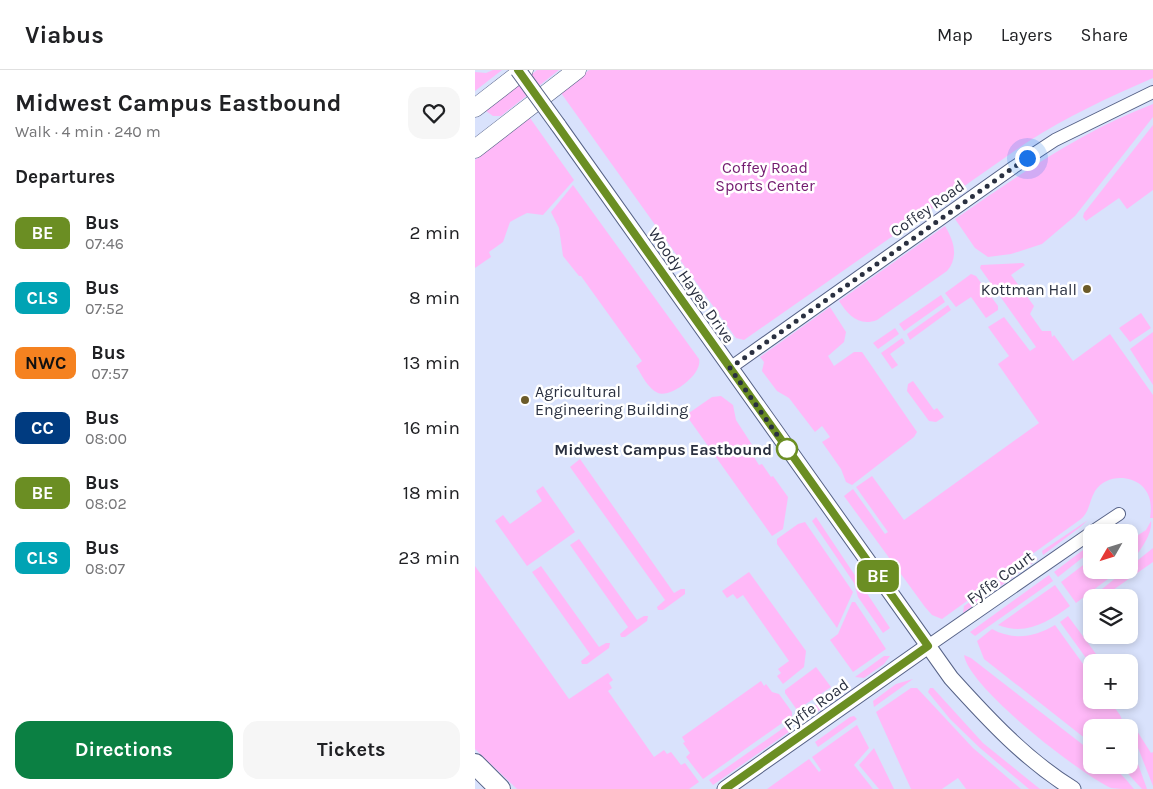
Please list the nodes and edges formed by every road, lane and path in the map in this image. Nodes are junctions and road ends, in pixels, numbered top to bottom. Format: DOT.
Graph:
graph roads {
  1 [pos="518,70"];
  2 [pos="524,70"];
  3 [pos="577,70"];
  4 [pos="1153,92"];
  5 [pos="475,108"];
  6 [pos="475,149"];
  7 [pos="730,368"];
  8 [pos="1119,514"];
  9 [pos="1104,524"];
  10 [pos="1083,539"];
  11 [pos="928,646"];
  12 [pos="475,764"];
  13 [pos="500,789"];
  14 [pos="725,789"];
  15 [pos="1073,789"];
  1 -- 7 [label="street, Woody Hayes Drive, bridge"];
  2 -- 5 [label="main road"];
  3 -- 6 [label="main road"];
  4 -- 7 [label="street, Coffey Road"];
  7 -- 11 [label="street, Woody Hayes Drive"];
  8 -- 9 [label="street, Fyffe Court"];
  10 -- 11 [label="street, Fyffe Court"];
  11 -- 14 [label="street, Fyffe Road"];
  11 -- 15 [label="street, Woody Hayes Drive"];
  12 -- 13 [label="main road"];
}
